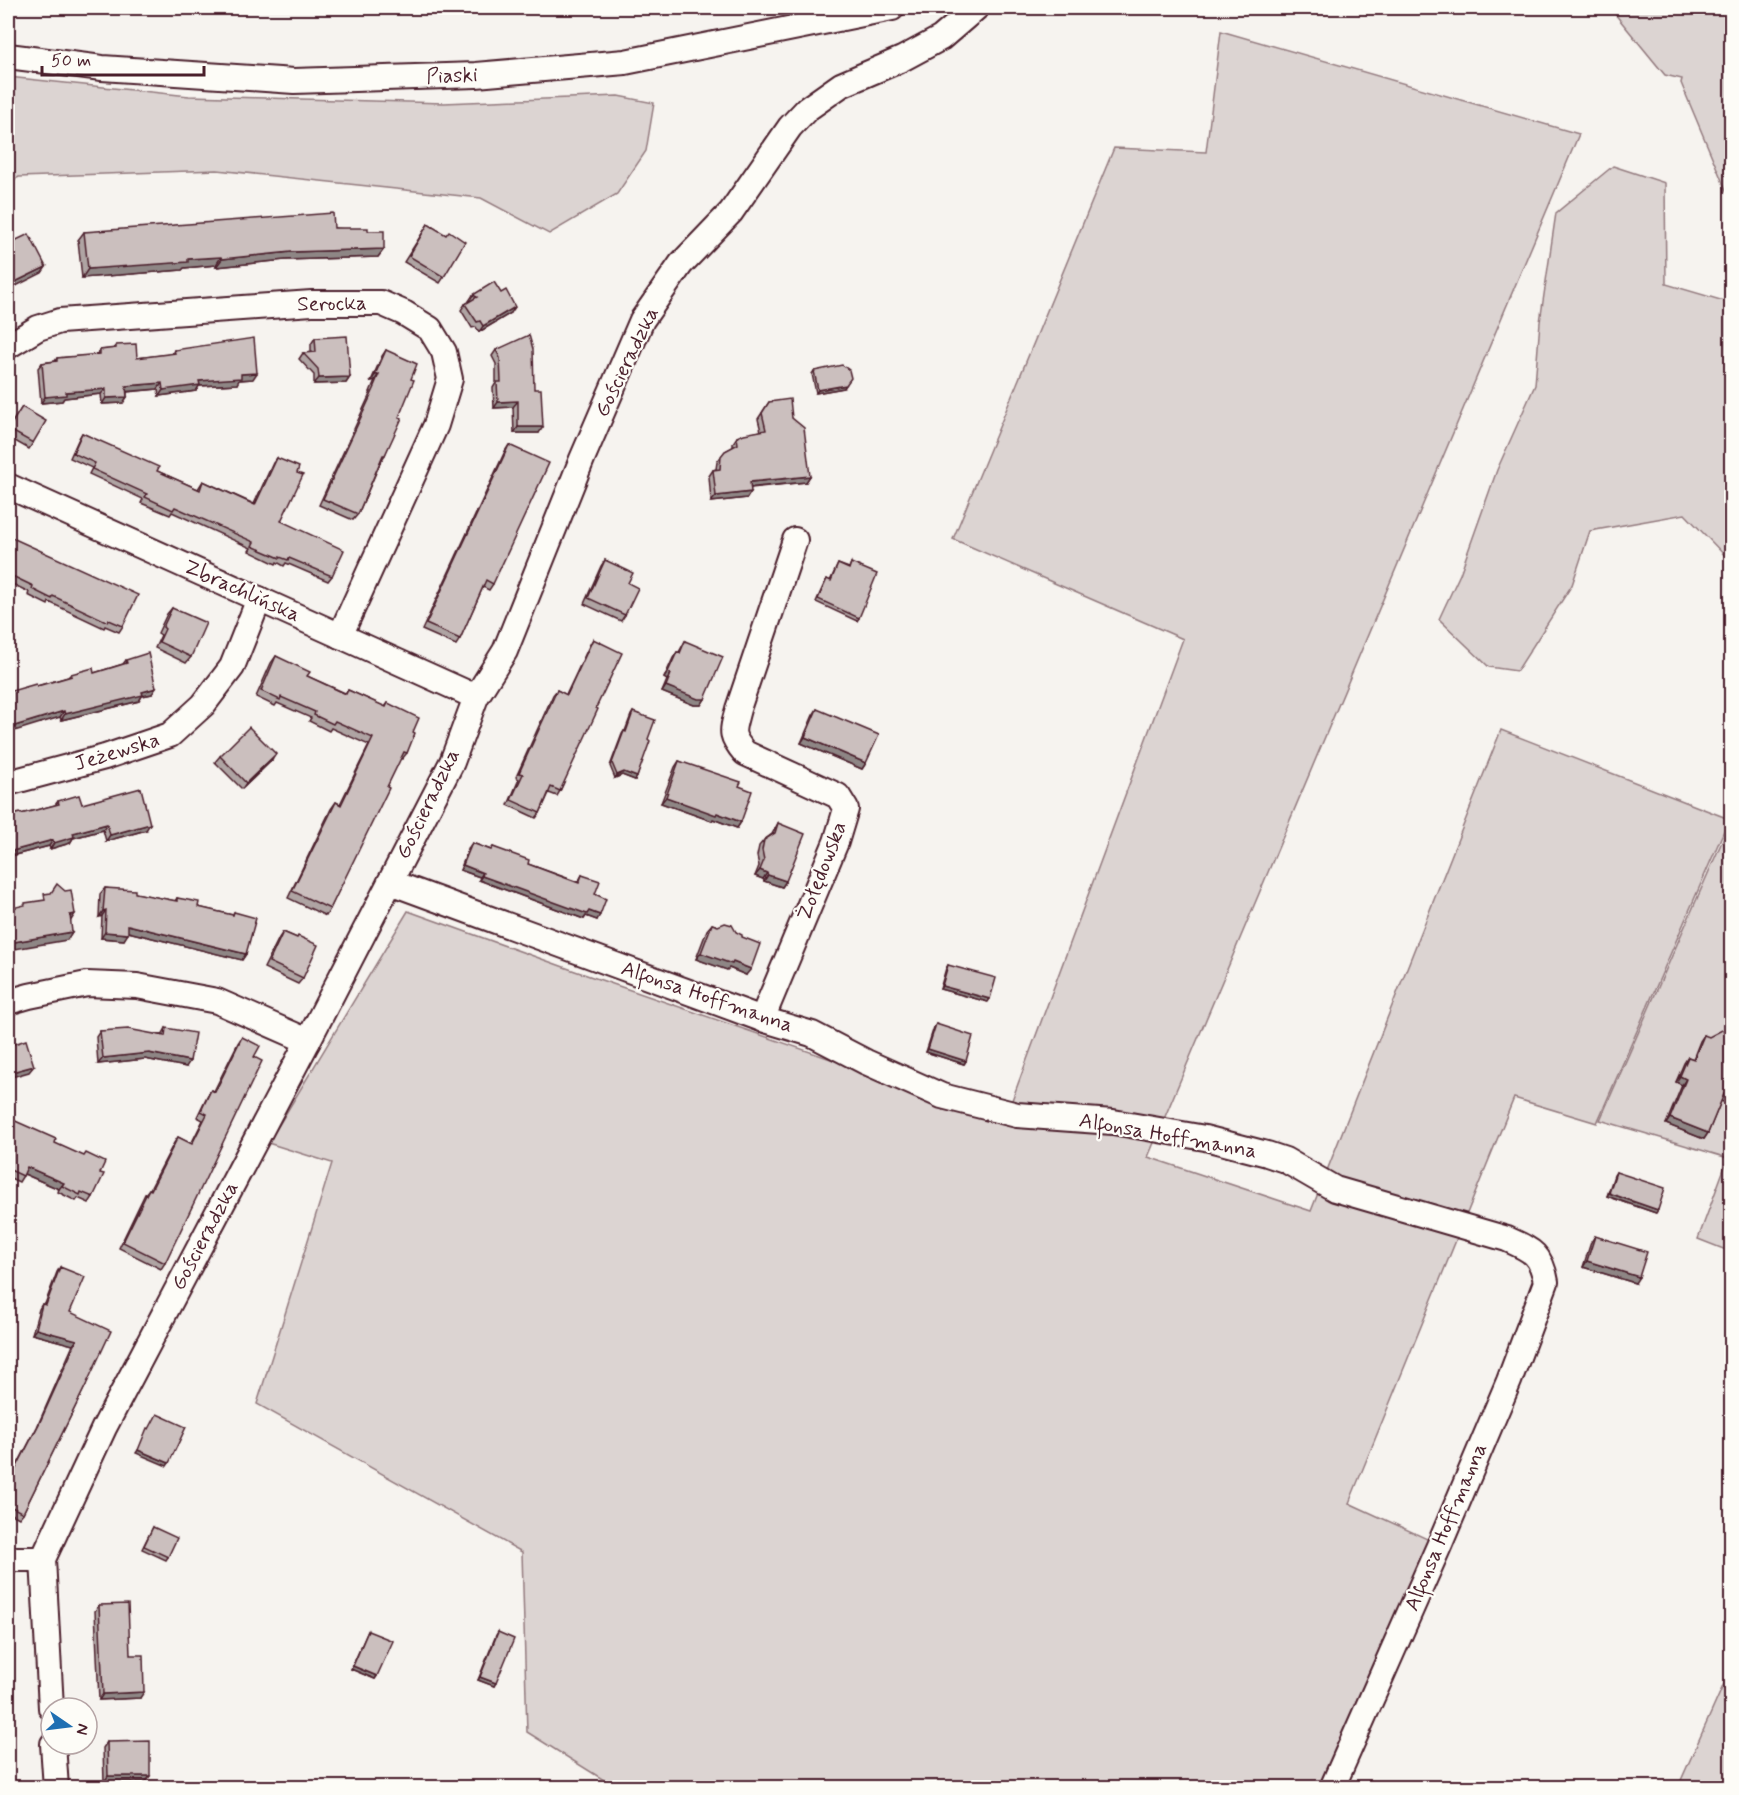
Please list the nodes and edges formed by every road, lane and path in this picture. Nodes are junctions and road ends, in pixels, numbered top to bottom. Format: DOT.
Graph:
graph roads {
  1 [pos="892,8"];
  2 [pos="976,8"];
  3 [pos="8,56"];
  4 [pos="8,346"];
  5 [pos="8,486"];
  6 [pos="795,540"];
  7 [pos="259,598"];
  8 [pos="340,636"];
  9 [pos="476,697"];
  10 [pos="8,783"];
  11 [pos="390,882"];
  12 [pos="8,1002"];
  13 [pos="762,1019"];
  14 [pos="308,1041"];
  15 [pos="8,1559"];
  16 [pos="43,1559"];
  17 [pos="50,1696"];
  18 [pos="54,1756"];
  19 [pos="56,1788"];
  20 [pos="1332,1788"];
  1 -- 3 [label="street, Piaski"];
  2 -- 9 [label="street, Gościeradzka"];
  4 -- 8 [label="street, Serocka"];
  5 -- 7 [label="street, Zbrachlińska"];
  6 -- 13 [label="street, Żołędowska"];
  7 -- 8 [label="street, Zbrachlińska"];
  7 -- 10 [label="street, Jeżewska"];
  8 -- 9 [label="street, Zbrachlińska"];
  9 -- 11 [label="street, Gościeradzka"];
  11 -- 13 [label="street, Alfonsa Hoffmanna"];
  11 -- 14 [label="street, Gościeradzka"];
  12 -- 14 [label="street"];
  13 -- 20 [label="street, Alfonsa Hoffmanna"];
  14 -- 16 [label="street, Gościeradzka"];
  15 -- 16 [label="street"];
  16 -- 17 [label="street, Gościeradzka"];
  18 -- 19 [label="street"];
}
